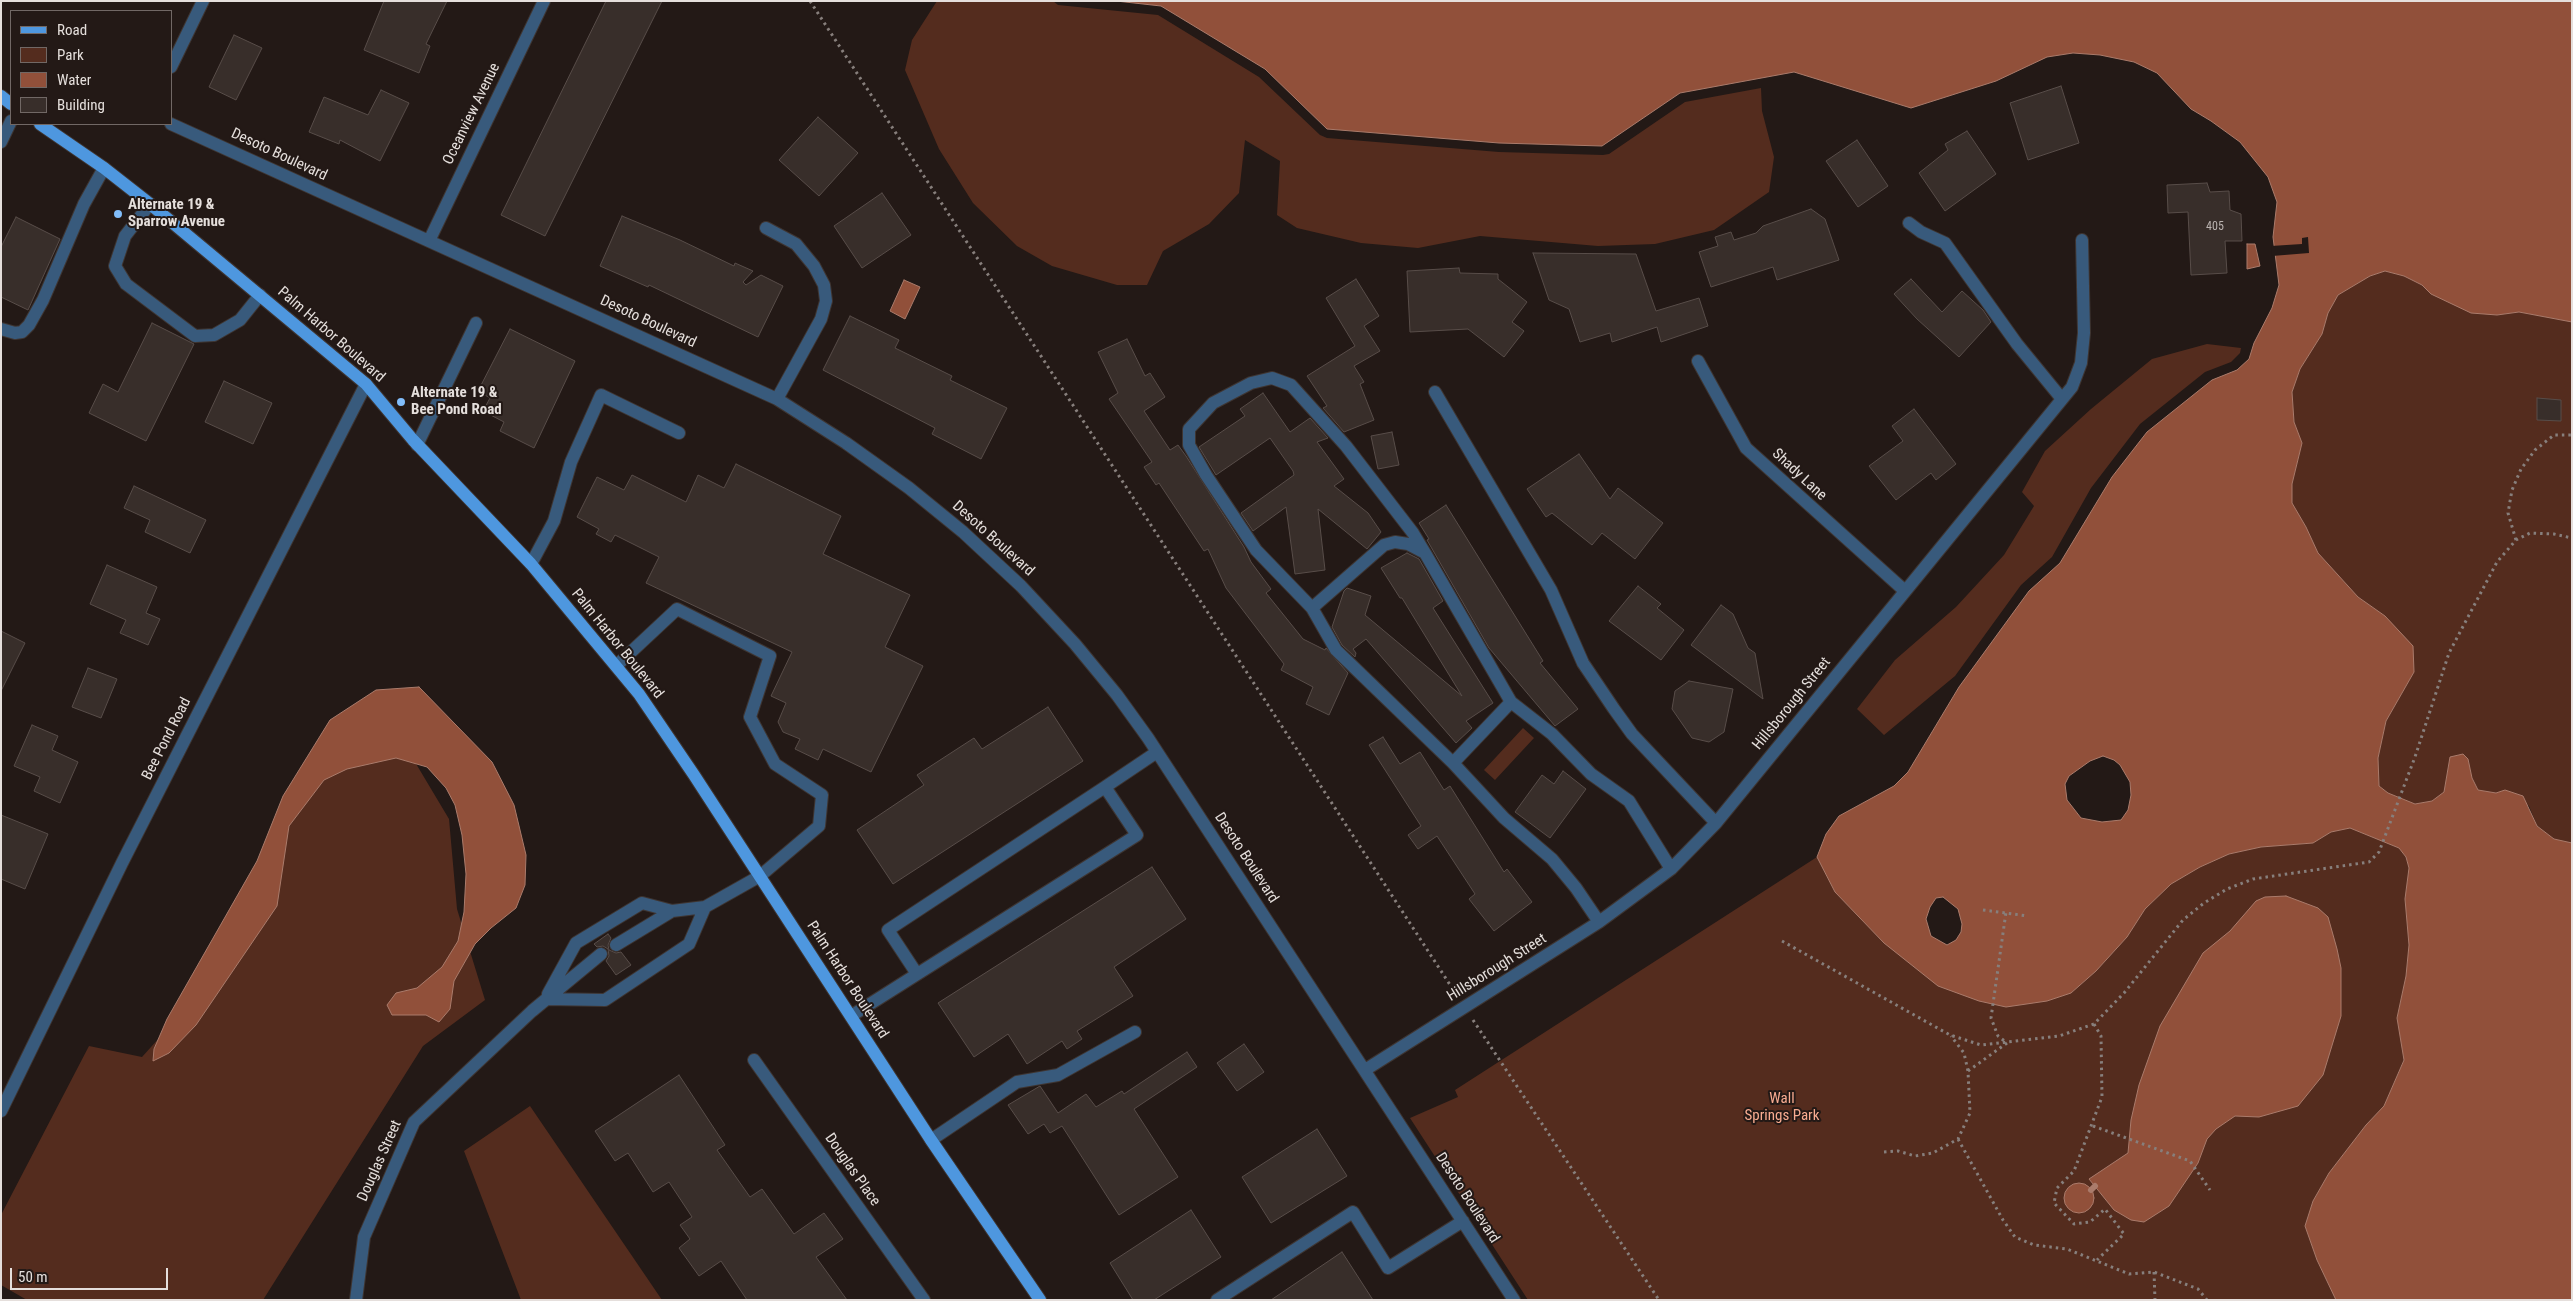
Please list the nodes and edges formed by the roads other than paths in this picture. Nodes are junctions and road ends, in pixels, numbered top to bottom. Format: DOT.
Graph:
graph roads {
  1 [pos="203,1"];
  2 [pos="544,1"];
  3 [pos="172,65"];
  4 [pos="10,123"];
  5 [pos="172,124"];
  6 [pos="41,125"];
  7 [pos="1,142"];
  8 [pos="104,168"];
  9 [pos="150,204"];
  10 [pos="1909,223"];
  11 [pos="766,228"];
  12 [pos="2082,240"];
  13 [pos="429,241"];
  14 [pos="260,295"];
  15 [pos="476,323"];
  16 [pos="1,329"];
  17 [pos="1698,361"];
  18 [pos="366,384"];
  19 [pos="1435,392"];
  20 [pos="2062,398"];
  21 [pos="777,399"];
  22 [pos="679,433"];
  23 [pos="417,445"];
  24 [pos="1425,552"];
  25 [pos="531,564"];
  26 [pos="1905,591"];
  27 [pos="1312,608"];
  28 [pos="616,666"];
  29 [pos="1511,702"];
  30 [pos="1157,752"];
  31 [pos="1453,763"];
  32 [pos="1106,787"];
  33 [pos="1716,822"];
  34 [pos="1671,868"];
  35 [pos="760,876"];
  36 [pos="705,907"];
  37 [pos="672,911"];
  38 [pos="1598,922"];
  39 [pos="616,945"];
  40 [pos="602,954"];
  41 [pos="917,974"];
  42 [pos="546,999"];
  43 [pos="851,1016"];
  44 [pos="1135,1032"];
  45 [pos="754,1060"];
  46 [pos="1365,1070"];
  47 [pos="1,1111"];
  48 [pos="931,1140"];
  49 [pos="1463,1221"];
  50 [pos="1512,1299"];
  51 [pos="356,1300"];
  52 [pos="924,1300"];
  53 [pos="1040,1300"];
  54 [pos="1217,1300"];
  1 -- 3 [label="street"];
  2 -- 13 [label="street, Oceanview Avenue"];
  4 -- 7 [label="street"];
  5 -- 13 [label="street, Desoto Boulevard"];
  6 -- 8 [label="main road, Palm Harbor Boulevard"];
  8 -- 9 [label="main road, Palm Harbor Boulevard"];
  8 -- 16 [label="street"];
  9 -- 14 [label="main road, Palm Harbor Boulevard"];
  9 -- 14 [label="street"];
  10 -- 20 [label="street"];
  11 -- 21 [label="street"];
  12 -- 20 [label="street, Hillsborough Street"];
  13 -- 21 [label="street, Desoto Boulevard"];
  14 -- 18 [label="main road, Palm Harbor Boulevard"];
  15 -- 23 [label="street"];
  17 -- 26 [label="street, Shady Lane"];
  18 -- 23 [label="main road, Palm Harbor Boulevard"];
  18 -- 47 [label="street, Bee Pond Road"];
  19 -- 33 [label="street"];
  20 -- 26 [label="street, Hillsborough Street"];
  21 -- 30 [label="street, Desoto Boulevard"];
  22 -- 25 [label="street"];
  23 -- 25 [label="main road, Palm Harbor Boulevard"];
  24 -- 27 [label="street"];
  24 -- 27 [label="street"];
  24 -- 29 [label="street"];
  25 -- 28 [label="main road, Palm Harbor Boulevard"];
  26 -- 33 [label="street, Hillsborough Street"];
  27 -- 31 [label="street"];
  28 -- 35 [label="main road, Palm Harbor Boulevard"];
  28 -- 35 [label="street"];
  29 -- 31 [label="street"];
  29 -- 34 [label="street"];
  30 -- 32 [label="street"];
  30 -- 46 [label="street, Desoto Boulevard"];
  31 -- 38 [label="street"];
  32 -- 41 [label="street"];
  32 -- 41 [label="street"];
  33 -- 34 [label="street, Hillsborough Street"];
  34 -- 38 [label="street, Hillsborough Street"];
  35 -- 36 [label="street"];
  35 -- 43 [label="main road, Palm Harbor Boulevard"];
  36 -- 37 [label="street"];
  36 -- 42 [label="street"];
  37 -- 39 [label="street"];
  37 -- 42 [label="street"];
  38 -- 46 [label="street, Hillsborough Street"];
  40 -- 42 [label="street, Douglas Street"];
  41 -- 43 [label="street"];
  42 -- 51 [label="street, Douglas Street"];
  43 -- 48 [label="main road, Palm Harbor Boulevard"];
  44 -- 48 [label="street"];
  45 -- 52 [label="street, Douglas Place"];
  46 -- 49 [label="street, Desoto Boulevard"];
  48 -- 53 [label="main road, Palm Harbor Boulevard"];
  49 -- 50 [label="street, Desoto Boulevard"];
  49 -- 54 [label="street"];
}
